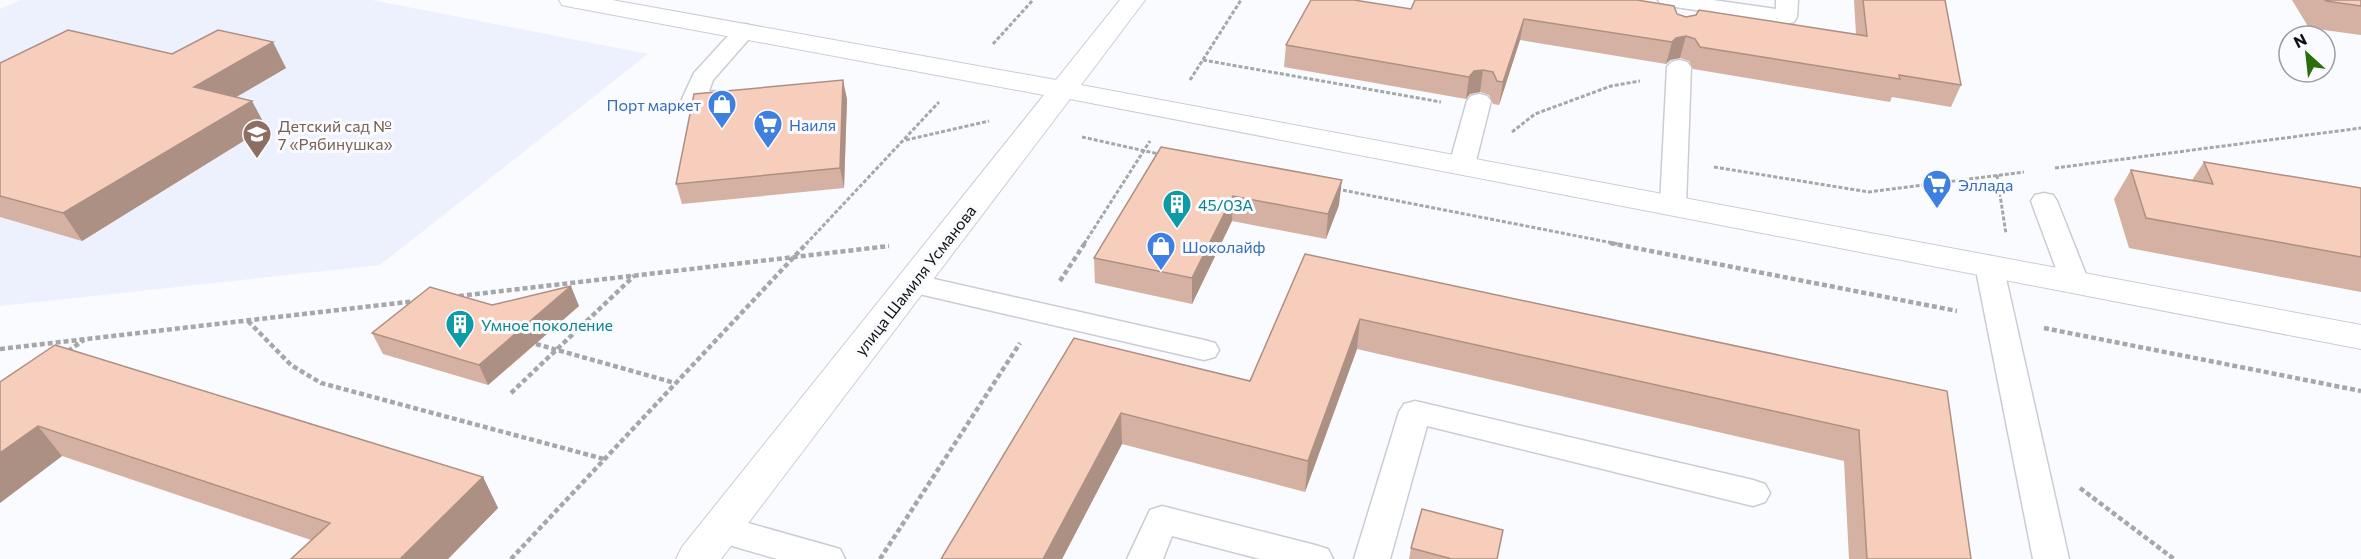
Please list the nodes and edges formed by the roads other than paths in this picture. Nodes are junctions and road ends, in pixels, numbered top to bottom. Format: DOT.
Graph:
graph roads {
  1 [pos="571,0"];
  2 [pos="1133,0"];
  3 [pos="1787,0"];
  4 [pos="616,3"];
  5 [pos="1679,8"];
  6 [pos="745,31"];
  7 [pos="1679,70"];
  8 [pos="1064,90"];
  9 [pos="750,95"];
  10 [pos="1478,105"];
  11 [pos="1462,165"];
  12 [pos="2044,201"];
  13 [pos="1673,205"];
  14 [pos="1999,255"];
  15 [pos="2075,282"];
  16 [pos="912,283"];
  17 [pos="2361,337"];
  18 [pos="1204,350"];
  19 [pos="1753,493"];
  20 [pos="720,529"];
  21 [pos="697,559"];
  22 [pos="827,559"];
  23 [pos="1145,559"];
  24 [pos="1315,559"];
  25 [pos="1372,559"];
  26 [pos="2051,559"];
  1 -- 4 [label="street"];
  2 -- 8 [label="street, улица Шамиля Усманова"];
  3 -- 5 [label="lane"];
  4 -- 6 [label="street"];
  6 -- 8 [label="street"];
  6 -- 9 [label="lane"];
  7 -- 13 [label="lane"];
  8 -- 11 [label="street"];
  8 -- 16 [label="street, улица Шамиля Усманова"];
  10 -- 11 [label="lane"];
  11 -- 13 [label="street"];
  12 -- 15 [label="lane"];
  13 -- 14 [label="street"];
  14 -- 15 [label="street"];
  14 -- 26 [label="lane"];
  15 -- 17 [label="street"];
  16 -- 18 [label="lane"];
  16 -- 20 [label="street, улица Шамиля Усманова"];
  19 -- 25 [label="lane"];
  20 -- 21 [label="street, улица Шамиля Усманова"];
  20 -- 22 [label="lane"];
  23 -- 24 [label="lane"];
}
